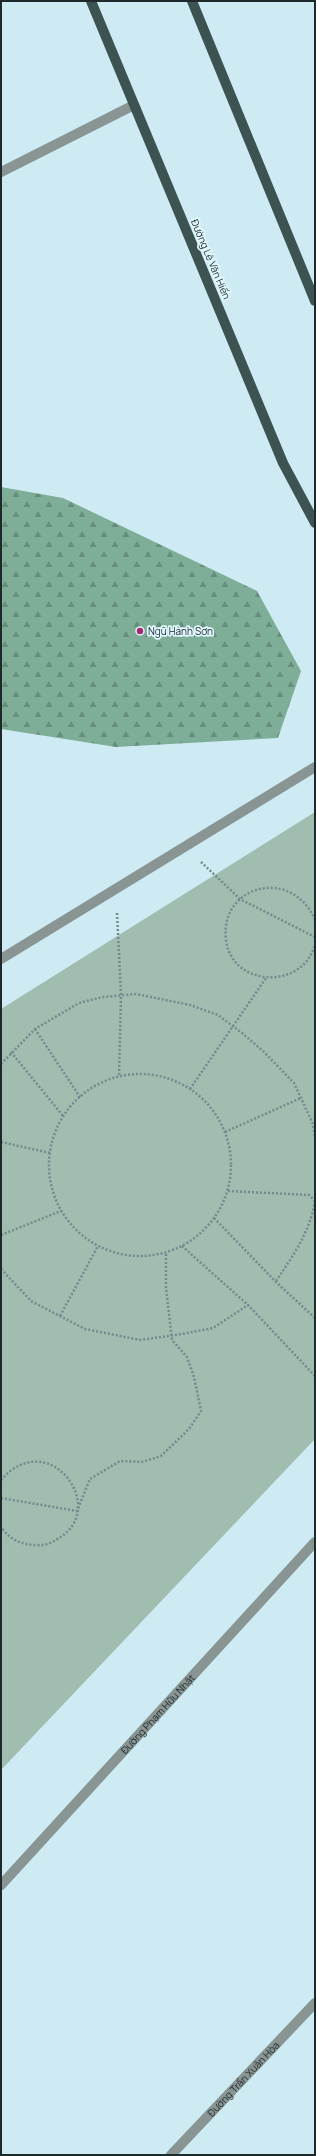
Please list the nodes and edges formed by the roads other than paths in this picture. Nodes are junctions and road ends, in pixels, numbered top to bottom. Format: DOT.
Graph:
graph roads {
  1 [pos="91,1"];
  2 [pos="192,1"];
  3 [pos="134,105"];
  4 [pos="1,172"];
  5 [pos="315,301"];
  6 [pos="315,523"];
  7 [pos="315,767"];
  8 [pos="1,959"];
  9 [pos="315,1542"];
  10 [pos="1,1885"];
  11 [pos="315,2003"];
  12 [pos="171,2155"];
  1 -- 3 [label="main road, Đường Lê Văn Hiến"];
  2 -- 5 [label="main road"];
  3 -- 4 [label="street"];
  3 -- 6 [label="main road, Đường Lê Văn Hiến"];
  7 -- 8 [label="street"];
  9 -- 10 [label="street, Đường Phạm Hữu Nhật"];
  11 -- 12 [label="street, Đường Trần Xuân Hòa"];
}
